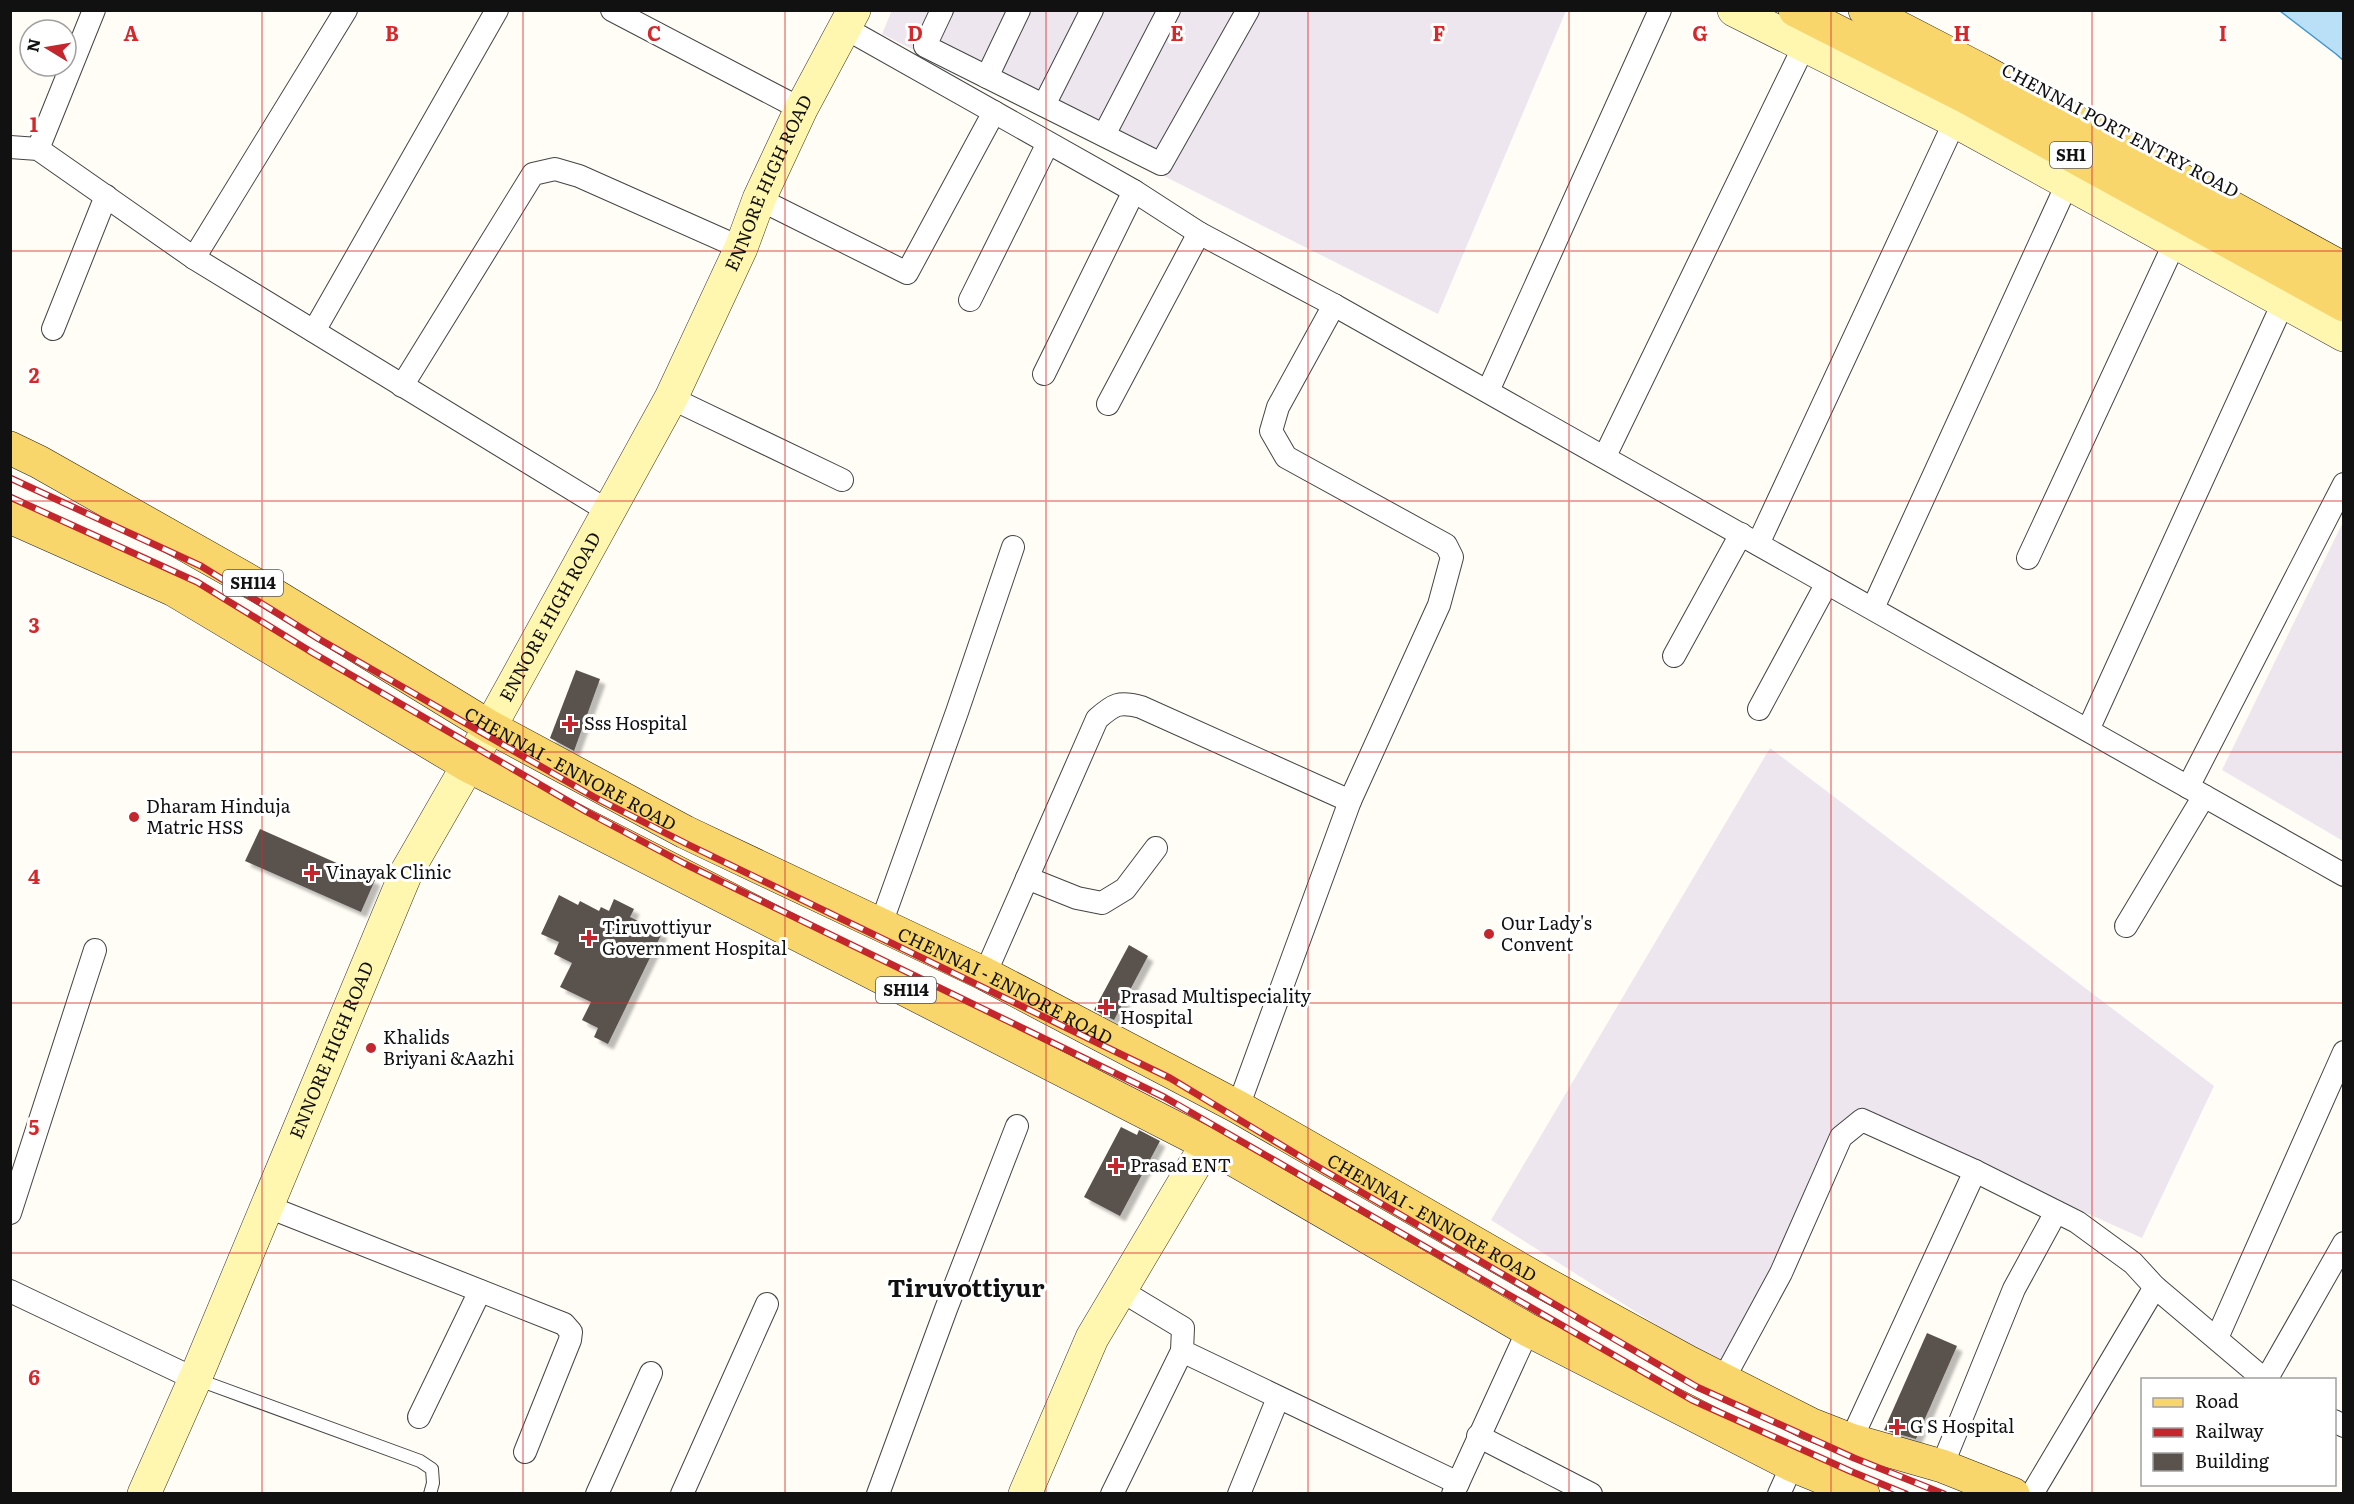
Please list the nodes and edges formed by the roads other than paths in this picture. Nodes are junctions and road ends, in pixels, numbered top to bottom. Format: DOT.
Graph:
graph roads {
  1 [pos="94,10"];
  2 [pos="346,10"];
  3 [pos="497,10"];
  4 [pos="612,10"];
  5 [pos="942,10"];
  6 [pos="1019,10"];
  7 [pos="1092,10"];
  8 [pos="1169,10"];
  9 [pos="1248,10"];
  10 [pos="1660,10"];
  11 [pos="1734,10"];
  12 [pos="1795,10"];
  13 [pos="1865,10"];
  14 [pos="1896,10"];
  15 [pos="850,19"];
  16 [pos="1805,44"];
  17 [pos="987,77"];
  18 [pos="1044,105"];
  19 [pos="801,109"];
  20 [pos="994,112"];
  21 [pos="1955,121"];
  22 [pos="1104,135"];
  23 [pos="1048,143"];
  24 [pos="10,147"];
  25 [pos="38,149"];
  26 [pos="2068,182"];
  27 [pos="1134,191"];
  28 [pos="106,196"];
  29 [pos="759,199"];
  30 [pos="1199,233"];
  31 [pos="2175,242"];
  32 [pos="741,248"];
  33 [pos="2343,252"];
  34 [pos="194,258"];
  35 [pos="2343,269"];
  36 [pos="970,300"];
  37 [pos="2283,303"];
  38 [pos="1334,304"];
  39 [pos="2343,305"];
  40 [pos="53,329"];
  41 [pos="314,332"];
  42 [pos="2343,335"];
  43 [pos="1044,374"];
  44 [pos="402,386"];
  45 [pos="1488,391"];
  46 [pos="670,398"];
  47 [pos="1108,404"];
  48 [pos="10,448"];
  49 [pos="1605,456"];
  50 [pos="842,480"];
  51 [pos="2343,484"];
  52 [pos="608,512"];
  53 [pos="13,525"];
  54 [pos="1749,539"];
  55 [pos="1013,548"];
  56 [pos="2028,558"];
  57 [pos="1827,583"];
  58 [pos="1873,608"];
  59 [pos="1674,656"];
  60 [pos="1759,709"];
  61 [pos="490,727"];
  62 [pos="2088,730"];
  63 [pos="467,765"];
  64 [pos="2196,791"];
  65 [pos="1350,801"];
  66 [pos="1156,848"];
  67 [pos="2343,874"];
  68 [pos="1027,878"];
  69 [pos="881,924"];
  70 [pos="2126,926"];
  71 [pos="95,950"];
  72 [pos="985,974"];
  73 [pos="2343,1052"];
  74 [pos="1238,1107"];
  75 [pos="1017,1126"];
  76 [pos="1207,1144"];
  77 [pos="1975,1171"];
  78 [pos="266,1206"];
  79 [pos="2056,1212"];
  80 [pos="10,1213"];
  81 [pos="2343,1243"];
  82 [pos="2155,1287"];
  83 [pos="1120,1290"];
  84 [pos="10,1291"];
  85 [pos="480,1291"];
  86 [pos="767,1304"];
  87 [pos="1527,1330"];
  88 [pos="2217,1338"];
  89 [pos="1182,1351"];
  90 [pos="651,1373"];
  91 [pos="2264,1378"];
  92 [pos="2267,1378"];
  93 [pos="195,1379"];
  94 [pos="1732,1384"];
  95 [pos="1278,1398"];
  96 [pos="419,1417"];
  97 [pos="1721,1429"];
  98 [pos="1478,1436"];
  99 [pos="1851,1440"];
  100 [pos="525,1452"];
  101 [pos="1942,1466"];
  102 [pos="1786,1479"];
  103 [pos="1455,1489"];
  104 [pos="144,1494"];
  105 [pos="430,1494"];
  106 [pos="597,1494"];
  107 [pos="682,1494"];
  108 [pos="878,1494"];
  109 [pos="1024,1494"];
  110 [pos="1112,1494"];
  111 [pos="1239,1494"];
  112 [pos="1591,1494"];
  113 [pos="1863,1494"];
  114 [pos="2013,1494"];
  115 [pos="2032,1494"];
  1 -- 25 [label="street"];
  2 -- 34 [label="street"];
  3 -- 41 [label="street"];
  4 -- 19 [label="street"];
  5 -- 17 [label="street"];
  6 -- 17 [label="street"];
  7 -- 18 [label="street"];
  8 -- 22 [label="street"];
  9 -- 22 [label="street"];
  10 -- 45 [label="street"];
  11 -- 16 [label="main road"];
  12 -- 39 [label="main road, SH1"];
  13 -- 35 [label="main road, SH1"];
  14 -- 33 [label="main road, CHENNAI PORT ENTRY ROAD"];
  15 -- 19 [label="main road, ENNORE HIGH ROAD"];
  15 -- 20 [label="street"];
  16 -- 21 [label="main road"];
  16 -- 49 [label="street"];
  17 -- 18 [label="street"];
  18 -- 22 [label="street"];
  19 -- 29 [label="main road, ENNORE HIGH ROAD"];
  20 -- 23 [label="street"];
  20 -- 29 [label="street"];
  21 -- 26 [label="main road"];
  21 -- 54 [label="street"];
  23 -- 27 [label="street"];
  23 -- 36 [label="street"];
  24 -- 25 [label="street"];
  25 -- 28 [label="street"];
  26 -- 31 [label="main road"];
  26 -- 58 [label="street"];
  27 -- 30 [label="street"];
  27 -- 43 [label="street"];
  28 -- 34 [label="street"];
  28 -- 40 [label="street"];
  29 -- 32 [label="main road, ENNORE HIGH ROAD"];
  30 -- 38 [label="street"];
  30 -- 47 [label="street"];
  31 -- 37 [label="main road"];
  31 -- 56 [label="street"];
  32 -- 44 [label="street"];
  32 -- 46 [label="main road, ENNORE HIGH ROAD"];
  34 -- 41 [label="street"];
  37 -- 42 [label="main road"];
  37 -- 62 [label="street"];
  38 -- 45 [label="street"];
  38 -- 65 [label="street"];
  41 -- 44 [label="street"];
  44 -- 52 [label="street"];
  45 -- 49 [label="street"];
  46 -- 50 [label="street"];
  46 -- 52 [label="main road, ENNORE HIGH ROAD"];
  48 -- 61 [label="main road, CHENNAI - ENNORE ROAD / SH114"];
  49 -- 54 [label="street"];
  51 -- 64 [label="street"];
  52 -- 61 [label="main road, ENNORE HIGH ROAD"];
  53 -- 63 [label="main road, SH114"];
  54 -- 57 [label="street"];
  54 -- 59 [label="street"];
  55 -- 69 [label="street"];
  57 -- 58 [label="street"];
  57 -- 60 [label="street"];
  58 -- 62 [label="street"];
  61 -- 63 [label="main road, ENNORE HIGH ROAD"];
  61 -- 69 [label="main road, CHENNAI - ENNORE ROAD / SH114"];
  62 -- 64 [label="street"];
  63 -- 76 [label="main road, SH114"];
  63 -- 78 [label="main road, ENNORE HIGH ROAD"];
  64 -- 67 [label="street"];
  64 -- 70 [label="street"];
  65 -- 68 [label="street"];
  65 -- 74 [label="street"];
  66 -- 68 [label="street"];
  68 -- 72 [label="street"];
  69 -- 72 [label="main road, CHENNAI - ENNORE ROAD / SH114"];
  71 -- 80 [label="street"];
  72 -- 74 [label="main road, CHENNAI - ENNORE ROAD / SH114"];
  73 -- 88 [label="street"];
  74 -- 94 [label="main road, CHENNAI - ENNORE ROAD / SH114"];
  75 -- 108 [label="street"];
  76 -- 83 [label="main road"];
  76 -- 87 [label="main road, SH114"];
  77 -- 79 [label="street"];
  77 -- 94 [label="street"];
  77 -- 99 [label="street"];
  78 -- 85 [label="street"];
  78 -- 93 [label="main road, ENNORE HIGH ROAD"];
  79 -- 82 [label="street"];
  79 -- 101 [label="street"];
  81 -- 92 [label="street"];
  82 -- 88 [label="street"];
  82 -- 115 [label="street"];
  83 -- 89 [label="street"];
  83 -- 109 [label="main road"];
  84 -- 93 [label="street"];
  85 -- 96 [label="street"];
  85 -- 100 [label="street"];
  86 -- 107 [label="street"];
  87 -- 97 [label="main road, SH114"];
  87 -- 98 [label="street"];
  88 -- 91 [label="street"];
  89 -- 95 [label="street"];
  89 -- 110 [label="street"];
  90 -- 106 [label="street"];
  93 -- 104 [label="main road, ENNORE HIGH ROAD"];
  93 -- 105 [label="lane"];
  94 -- 97 [label="main road"];
  94 -- 99 [label="main road, CHENNAI - ENNORE ROAD / SH114"];
  95 -- 103 [label="street"];
  95 -- 111 [label="street"];
  97 -- 102 [label="main road, SH114"];
  98 -- 103 [label="street"];
  98 -- 112 [label="street"];
  99 -- 101 [label="main road, CHENNAI - ENNORE ROAD / SH114"];
  101 -- 114 [label="main road, CHENNAI - ENNORE ROAD / SH114"];
  102 -- 113 [label="main road, SH114"];
}
